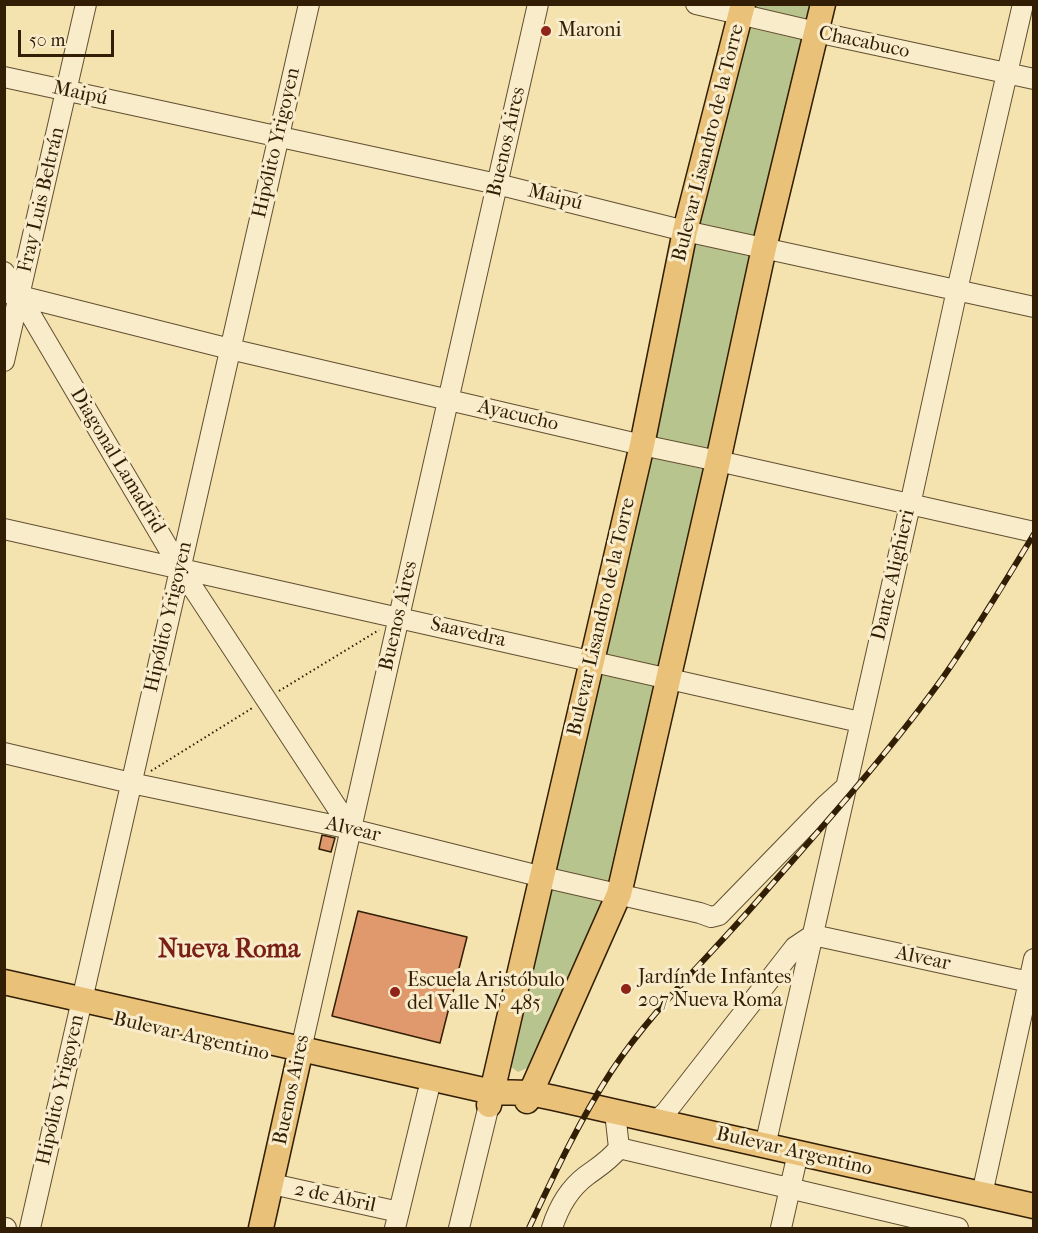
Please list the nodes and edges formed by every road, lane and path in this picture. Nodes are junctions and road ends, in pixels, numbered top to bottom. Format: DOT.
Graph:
graph roads {
  1 [pos="86,4"];
  2 [pos="309,4"];
  3 [pos="538,4"];
  4 [pos="696,4"];
  5 [pos="823,4"];
  6 [pos="1023,4"];
  7 [pos="742,10"];
  8 [pos="816,32"];
  9 [pos="1008,73"];
  10 [pos="4,78"];
  11 [pos="1034,79"];
  12 [pos="67,92"];
  13 [pos="279,138"];
  14 [pos="497,184"];
  15 [pos="685,231"];
  16 [pos="764,248"];
  17 [pos="4,272"];
  18 [pos="957,290"];
  19 [pos="12,293"];
  20 [pos="1034,307"];
  21 [pos="230,349"];
  22 [pos="4,361"];
  23 [pos="449,399"];
  24 [pos="642,445"];
  25 [pos="718,460"];
  26 [pos="910,505"];
  27 [pos="4,528"];
  28 [pos="1034,532"];
  29 [pos="180,568"];
  30 [pos="399,618"];
  31 [pos="592,661"];
  32 [pos="668,678"];
  33 [pos="860,722"];
  34 [pos="4,753"];
  35 [pos="131,783"];
  36 [pos="846,787"];
  37 [pos="351,829"];
  38 [pos="543,877"];
  39 [pos="620,894"];
  40 [pos="813,935"];
  41 [pos="1034,959"];
  42 [pos="4,982"];
  43 [pos="1031,983"];
  44 [pos="4,994"];
  45 [pos="80,1005"];
  46 [pos="300,1055"];
  47 [pos="499,1063"];
  48 [pos="542,1066"];
  49 [pos="428,1092"];
  50 [pos="529,1097"];
  51 [pos="490,1099"];
  52 [pos="615,1112"];
  53 [pos="656,1121"];
  54 [pos="765,1146"];
  55 [pos="619,1148"];
  56 [pos="798,1153"];
  57 [pos="272,1184"];
  58 [pos="790,1189"];
  59 [pos="982,1194"];
  60 [pos="1034,1206"];
  61 [pos="397,1220"];
  62 [pos="30,1228"];
  63 [pos="261,1228"];
  64 [pos="459,1228"];
  65 [pos="552,1228"];
  66 [pos="781,1228"];
  67 [pos="958,1228"];
  1 -- 12 [label="street, Fray Luis Beltrán"];
  2 -- 13 [label="street, Hipólito Yrigoyen"];
  3 -- 14 [label="street, Buenos Aires"];
  4 -- 7 [label="street, Chacabuco"];
  5 -- 8 [label="main road"];
  6 -- 9 [label="street, Dante Alighieri"];
  7 -- 8 [label="street, Chacabuco"];
  7 -- 15 [label="main road, Bulevar Lisandro de la Torre"];
  8 -- 9 [label="street, Chacabuco"];
  8 -- 16 [label="main road"];
  9 -- 11 [label="street, Chacabuco"];
  9 -- 18 [label="street, Dante Alighieri"];
  10 -- 12 [label="street, Maipú"];
  12 -- 13 [label="street, Maipú"];
  12 -- 19 [label="street, Fray Luis Beltrán"];
  13 -- 14 [label="street, Maipú"];
  13 -- 21 [label="street, Hipólito Yrigoyen"];
  14 -- 15 [label="street, Maipú"];
  14 -- 23 [label="street, Buenos Aires"];
  15 -- 16 [label="street, Maipú"];
  15 -- 24 [label="main road, Bulevar Lisandro de la Torre"];
  16 -- 18 [label="street, Maipú"];
  16 -- 25 [label="main road"];
  17 -- 19 [label="street, Diagonal Lamadrid"];
  18 -- 20 [label="street, Maipú"];
  18 -- 26 [label="street, Dante Alighieri"];
  19 -- 21 [label="street, Ayacucho"];
  19 -- 22 [label="street, Fray Luis Beltrán"];
  19 -- 29 [label="street, Diagonal Lamadrid"];
  21 -- 23 [label="street, Ayacucho"];
  21 -- 29 [label="street, Hipólito Yrigoyen"];
  23 -- 24 [label="street, Ayacucho"];
  23 -- 30 [label="street, Buenos Aires"];
  24 -- 25 [label="street, Ayacucho"];
  24 -- 31 [label="main road, Bulevar Lisandro de la Torre"];
  25 -- 26 [label="street, Ayacucho"];
  25 -- 32 [label="main road"];
  26 -- 28 [label="street, Ayacucho"];
  26 -- 33 [label="street, Dante Alighieri"];
  27 -- 29 [label="street, Saavedra"];
  29 -- 30 [label="street, Saavedra"];
  29 -- 35 [label="street, Hipólito Yrigoyen"];
  29 -- 37 [label="street, Diagonal Lamadrid"];
  30 -- 31 [label="street, Saavedra"];
  30 -- 37 [label="street, Buenos Aires"];
  31 -- 32 [label="street, Saavedra"];
  31 -- 38 [label="main road, Bulevar Lisandro de la Torre"];
  32 -- 33 [label="street, Saavedra"];
  32 -- 39 [label="main road"];
  33 -- 36 [label="street, Dante Alighieri"];
  34 -- 35 [label="street, Alvear"];
  35 -- 37 [label="street, Alvear"];
  35 -- 45 [label="street, Hipólito Yrigoyen"];
  36 -- 39 [label="street, Alvear"];
  36 -- 40 [label="street, Dante Alighieri"];
  37 -- 38 [label="street, Alvear"];
  37 -- 46 [label="street, Buenos Aires"];
  38 -- 39 [label="street, Alvear"];
  38 -- 47 [label="main road, Bulevar Lisandro de la Torre"];
  39 -- 48 [label="main road"];
  40 -- 43 [label="street, Alvear"];
  40 -- 53 [label="street"];
  40 -- 54 [label="street, Dante Alighieri"];
  41 -- 43 [label="street"];
  42 -- 45 [label="main road, Bulevar Argentino"];
  43 -- 59 [label="street"];
  44 -- 45 [label="main road, Bulevar Argentino"];
  45 -- 46 [label="main road, Bulevar Argentino"];
  45 -- 62 [label="street, Hipólito Yrigoyen"];
  46 -- 49 [label="main road, Bulevar Argentino"];
  46 -- 51 [label="main road, Bulevar Argentino"];
  46 -- 57 [label="main road, Buenos Aires"];
  47 -- 48 [label="main road"];
  47 -- 51 [label="main road, Bulevar Lisandro de la Torre"];
  48 -- 50 [label="main road"];
  49 -- 51 [label="main road, Bulevar Argentino"];
  49 -- 61 [label="street"];
  50 -- 51 [label="main road, Bulevar Argentino"];
  50 -- 52 [label="main road, Bulevar Argentino"];
  51 -- 64 [label="street, Bulevar Lisandro de la Torre"];
  52 -- 53 [label="main road, Bulevar Argentino"];
  52 -- 55 [label="street"];
  53 -- 54 [label="main road, Bulevar Argentino"];
  54 -- 56 [label="main road, Bulevar Argentino"];
  55 -- 58 [label="street"];
  55 -- 65 [label="street"];
  56 -- 58 [label="street"];
  56 -- 59 [label="main road, Bulevar Argentino"];
  57 -- 61 [label="street, 2 de Abril"];
  57 -- 63 [label="main road, Buenos Aires"];
  58 -- 66 [label="street"];
  58 -- 67 [label="street"];
  59 -- 60 [label="main road, Bulevar Argentino"];
}
